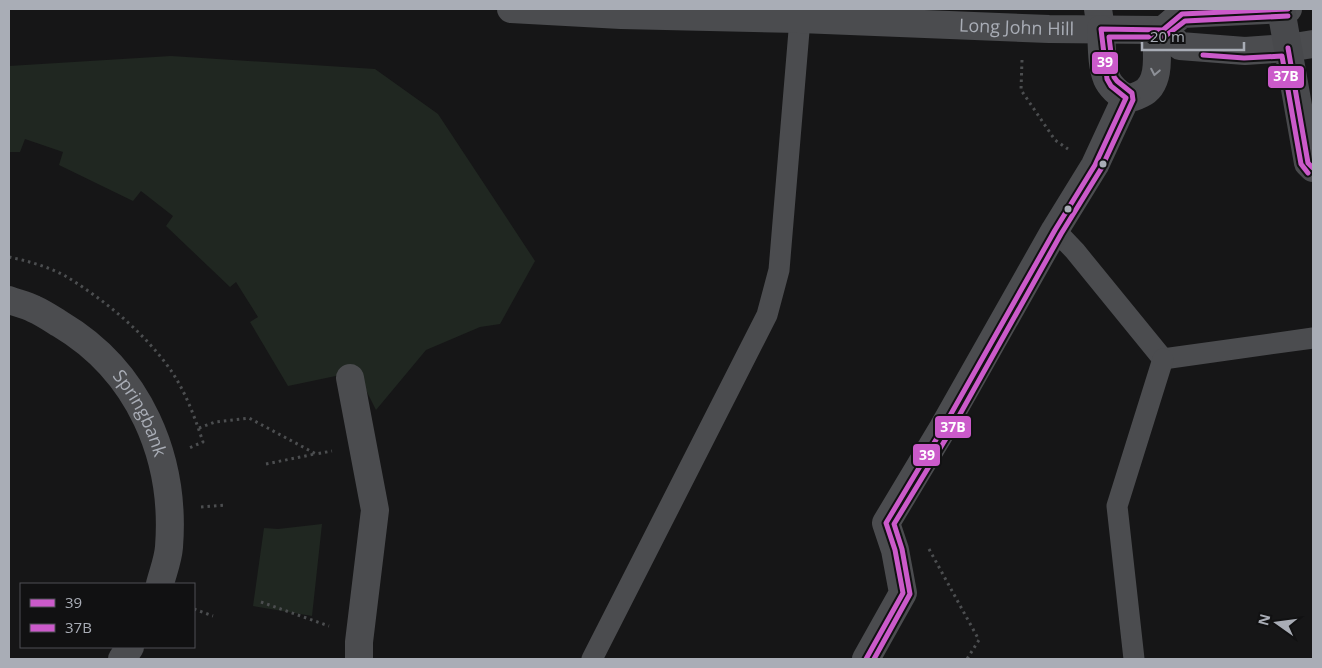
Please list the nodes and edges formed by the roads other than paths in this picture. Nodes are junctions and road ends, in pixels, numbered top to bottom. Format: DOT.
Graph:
graph roads {
  1 [pos="511,9"];
  2 [pos="1281,9"];
  3 [pos="1288,9"];
  4 [pos="800,19"];
  5 [pos="1100,19"];
  6 [pos="1159,30"];
  7 [pos="1300,46"];
  8 [pos="1126,98"];
  9 [pos="1313,168"];
  10 [pos="1055,230"];
  11 [pos="9,300"];
  12 [pos="1313,338"];
  13 [pos="1163,359"];
  14 [pos="350,378"];
  15 [pos="160,583"];
  16 [pos="129,648"];
  17 [pos="122,659"];
  18 [pos="359,659"];
  19 [pos="592,659"];
  20 [pos="866,659"];
  21 [pos="1134,659"];
  1 -- 4 [label="street, Long John Hill"];
  2 -- 3 [label="street"];
  2 -- 6 [label="street"];
  2 -- 7 [label="highway"];
  4 -- 5 [label="street, Long John Hill"];
  4 -- 19 [label="lane"];
  5 -- 6 [label="street, Long John Hill"];
  5 -- 8 [label="street"];
  6 -- 7 [label="street"];
  6 -- 8 [label="street, one-way"];
  7 -- 9 [label="highway"];
  8 -- 10 [label="street"];
  10 -- 13 [label="lane"];
  10 -- 20 [label="street"];
  11 -- 15 [label="street, Springbank"];
  12 -- 13 [label="lane"];
  13 -- 21 [label="lane"];
  14 -- 18 [label="street"];
  16 -- 17 [label="street"];
}
